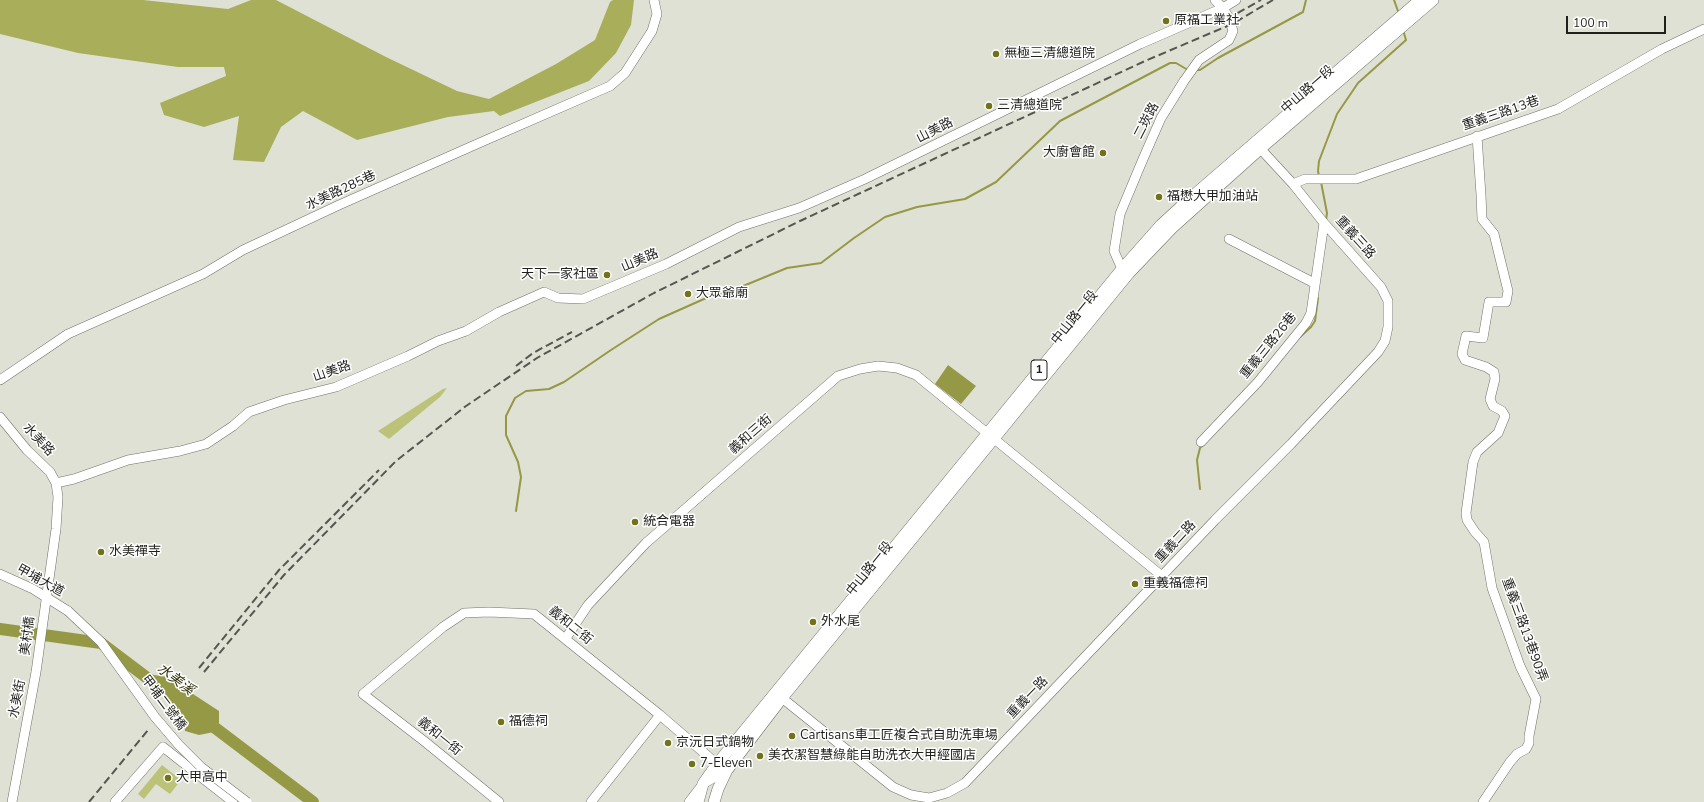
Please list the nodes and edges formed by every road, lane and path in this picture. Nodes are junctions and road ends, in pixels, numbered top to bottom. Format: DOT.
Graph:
graph roads {
  1 [pos="654,0"];
  2 [pos="1215,0"];
  3 [pos="1236,0"];
  4 [pos="1420,0"];
  5 [pos="1433,0"];
  6 [pos="1223,8"];
  7 [pos="1704,29"];
  8 [pos="1477,136"];
  9 [pos="1257,146"];
  10 [pos="1293,184"];
  11 [pos="1324,223"];
  12 [pos="1229,238"];
  13 [pos="1126,271"];
  14 [pos="1314,283"];
  15 [pos="1368,363"];
  16 [pos="0,380"];
  17 [pos="0,417"];
  18 [pos="991,435"];
  19 [pos="1201,442"];
  20 [pos="56,483"];
  21 [pos="0,574"];
  22 [pos="1162,576"];
  23 [pos="46,600"];
  24 [pos="68,611"];
  25 [pos="566,638"];
  26 [pos="36,672"];
  27 [pos="363,694"];
  28 [pos="782,698"];
  29 [pos="660,715"];
  30 [pos="716,764"];
  31 [pos="727,770"];
  32 [pos="703,784"];
  33 [pos="12,802"];
  34 [pos="115,802"];
  35 [pos="233,802"];
  36 [pos="247,802"];
  37 [pos="499,802"];
  38 [pos="591,802"];
  39 [pos="689,802"];
  40 [pos="698,802"];
  41 [pos="714,802"];
  42 [pos="1483,802"];
  1 -- 16 [label="street, 水美路285巷"];
  2 -- 6 [label="street, 二崁路"];
  3 -- 6 [label="street"];
  4 -- 9 [label="main road, 中山路一段 / 1"];
  5 -- 9 [label="main road, 中山路一段 / 1"];
  6 -- 13 [label="street, 二崁路"];
  6 -- 20 [label="street, 山美路"];
  7 -- 8 [label="street, 重義三路13巷"];
  8 -- 10 [label="street, 重義三路13巷"];
  8 -- 42 [label="street, 重義三路13巷90弄"];
  9 -- 10 [label="street, 重義三路"];
  9 -- 13 [label="main road, 中山路一段 / 1"];
  10 -- 11 [label="street, 重義三路"];
  11 -- 14 [label="street, 重義三路26巷"];
  11 -- 15 [label="street, 重義三路"];
  12 -- 14 [label="street"];
  13 -- 18 [label="main road, 中山路一段 / 1"];
  14 -- 19 [label="street, 重義三路26巷"];
  15 -- 22 [label="street, 重義二路"];
  17 -- 20 [label="street, 水美路"];
  18 -- 22 [label="street, 重義二路"];
  18 -- 25 [label="street, 義和三街"];
  18 -- 28 [label="main road, 中山路一段 / 1"];
  18 -- 30 [label="main road, 中山路一段 / 1"];
  20 -- 23 [label="street"];
  21 -- 23 [label="street, 甲埔大道"];
  22 -- 28 [label="street, 重義一路"];
  23 -- 24 [label="street, 甲埔大道"];
  23 -- 26 [label="street, 美村橋"];
  24 -- 36 [label="street, 甲埔二號橋, bridge"];
  25 -- 27 [label="street, 義和二街"];
  25 -- 29 [label="street, 義和二街"];
  26 -- 33 [label="street, 水美街"];
  27 -- 37 [label="street, 義和一街"];
  28 -- 31 [label="main road, 中山路一段 / 1"];
  29 -- 30 [label="street, 義和二街"];
  29 -- 38 [label="street"];
  30 -- 31 [label="street, 義和二街"];
  30 -- 32 [label="main road, 中山路一段 / 1"];
  31 -- 32 [label="street, 中山路一段"];
  31 -- 41 [label="main road, 1"];
  32 -- 39 [label="street, 中山路一段"];
  32 -- 40 [label="main road, 1"];
  34 -- 35 [label="street"];
}
